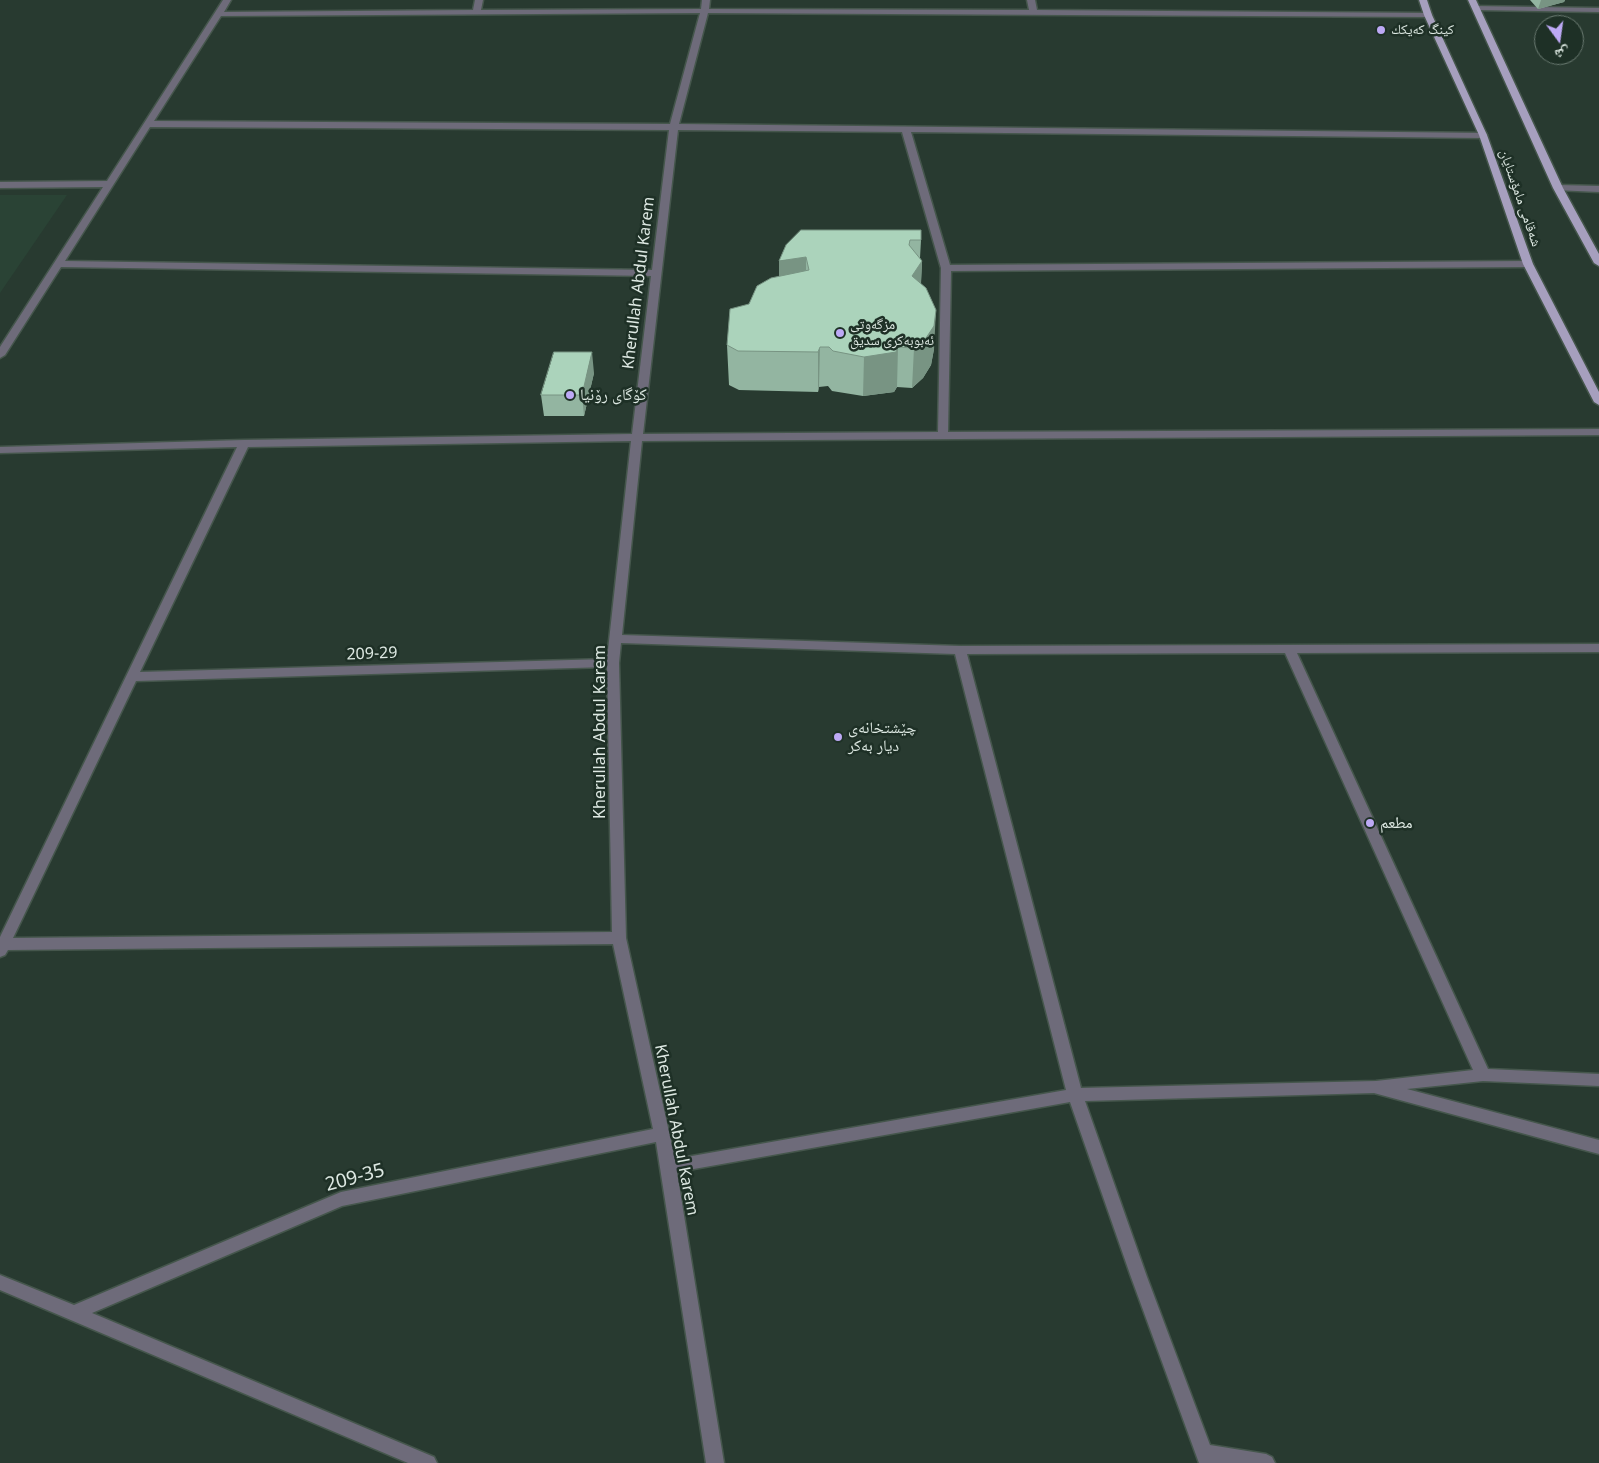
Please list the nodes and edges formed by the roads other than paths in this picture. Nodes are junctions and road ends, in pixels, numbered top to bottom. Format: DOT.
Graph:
graph roads {
  1 [pos="227,0"];
  2 [pos="479,0"];
  3 [pos="1031,0"];
  4 [pos="1423,0"];
  5 [pos="1474,4"];
  6 [pos="705,6"];
  7 [pos="1599,10"];
  8 [pos="476,13"];
  9 [pos="1034,13"];
  10 [pos="218,14"];
  11 [pos="1428,15"];
  12 [pos="149,124"];
  13 [pos="674,126"];
  14 [pos="906,129"];
  15 [pos="1483,135"];
  16 [pos="110,184"];
  17 [pos="0,186"];
  18 [pos="1558,188"];
  19 [pos="1599,189"];
  20 [pos="1599,263"];
  21 [pos="57,264"];
  22 [pos="1528,264"];
  23 [pos="946,268"];
  24 [pos="656,273"];
  25 [pos="3,345"];
  26 [pos="0,355"];
  27 [pos="1599,402"];
  28 [pos="1599,432"];
  29 [pos="943,436"];
  30 [pos="637,437"];
  31 [pos="244,442"];
  32 [pos="0,450"];
  33 [pos="616,639"];
  34 [pos="1599,648"];
  35 [pos="960,650"];
  36 [pos="1290,650"];
  37 [pos="613,663"];
  38 [pos="132,677"];
  39 [pos="620,938"];
  40 [pos="2,948"];
  41 [pos="1484,1075"];
  42 [pos="1599,1080"];
  43 [pos="1374,1087"];
  44 [pos="1075,1095"];
  45 [pos="662,1134"];
  46 [pos="1599,1146"];
  47 [pos="669,1167"];
  48 [pos="0,1282"];
  49 [pos="74,1314"];
  50 [pos="1207,1458"];
  51 [pos="428,1463"];
  52 [pos="716,1463"];
  53 [pos="1266,1463"];
  1 -- 10 [label="street"];
  2 -- 8 [label="street"];
  3 -- 9 [label="street"];
  4 -- 11 [label="main road, شەقامی مامۆستایان"];
  5 -- 7 [label="street"];
  5 -- 18 [label="main road"];
  6 -- 8 [label="street"];
  6 -- 9 [label="street"];
  6 -- 13 [label="street, Kherullah Abdul Karem"];
  8 -- 10 [label="street"];
  9 -- 11 [label="street"];
  10 -- 12 [label="street"];
  11 -- 15 [label="main road, شەقامی مامۆستایان"];
  12 -- 13 [label="street"];
  12 -- 16 [label="street"];
  13 -- 14 [label="street"];
  13 -- 24 [label="street, Kherullah Abdul Karem"];
  14 -- 15 [label="street"];
  14 -- 23 [label="street"];
  15 -- 22 [label="main road, شەقامی مامۆستایان"];
  16 -- 17 [label="street"];
  16 -- 21 [label="street"];
  18 -- 19 [label="street"];
  18 -- 20 [label="main road"];
  21 -- 24 [label="street"];
  21 -- 25 [label="street"];
  22 -- 23 [label="street"];
  22 -- 27 [label="main road, شەقامی مامۆستایان"];
  23 -- 29 [label="street"];
  24 -- 30 [label="street, Kherullah Abdul Karem"];
  25 -- 26 [label="street"];
  28 -- 29 [label="street"];
  29 -- 30 [label="street"];
  30 -- 31 [label="street"];
  30 -- 33 [label="street, Kherullah Abdul Karem"];
  31 -- 32 [label="street"];
  31 -- 38 [label="street"];
  33 -- 35 [label="street"];
  33 -- 37 [label="street, Kherullah Abdul Karem"];
  34 -- 36 [label="street"];
  35 -- 36 [label="street"];
  35 -- 44 [label="street"];
  36 -- 41 [label="street"];
  37 -- 38 [label="street, 209-29"];
  37 -- 39 [label="street, Kherullah Abdul Karem"];
  38 -- 40 [label="street"];
  39 -- 40 [label="street"];
  39 -- 45 [label="street, Kherullah Abdul Karem"];
  41 -- 42 [label="street"];
  41 -- 43 [label="street"];
  43 -- 44 [label="street"];
  43 -- 46 [label="street"];
  44 -- 47 [label="street"];
  44 -- 50 [label="street"];
  45 -- 47 [label="street, Kherullah Abdul Karem"];
  45 -- 49 [label="street, 209-35"];
  47 -- 52 [label="street, Kherullah Abdul Karem"];
  48 -- 49 [label="street"];
  49 -- 51 [label="street"];
  50 -- 53 [label="street"];
}
